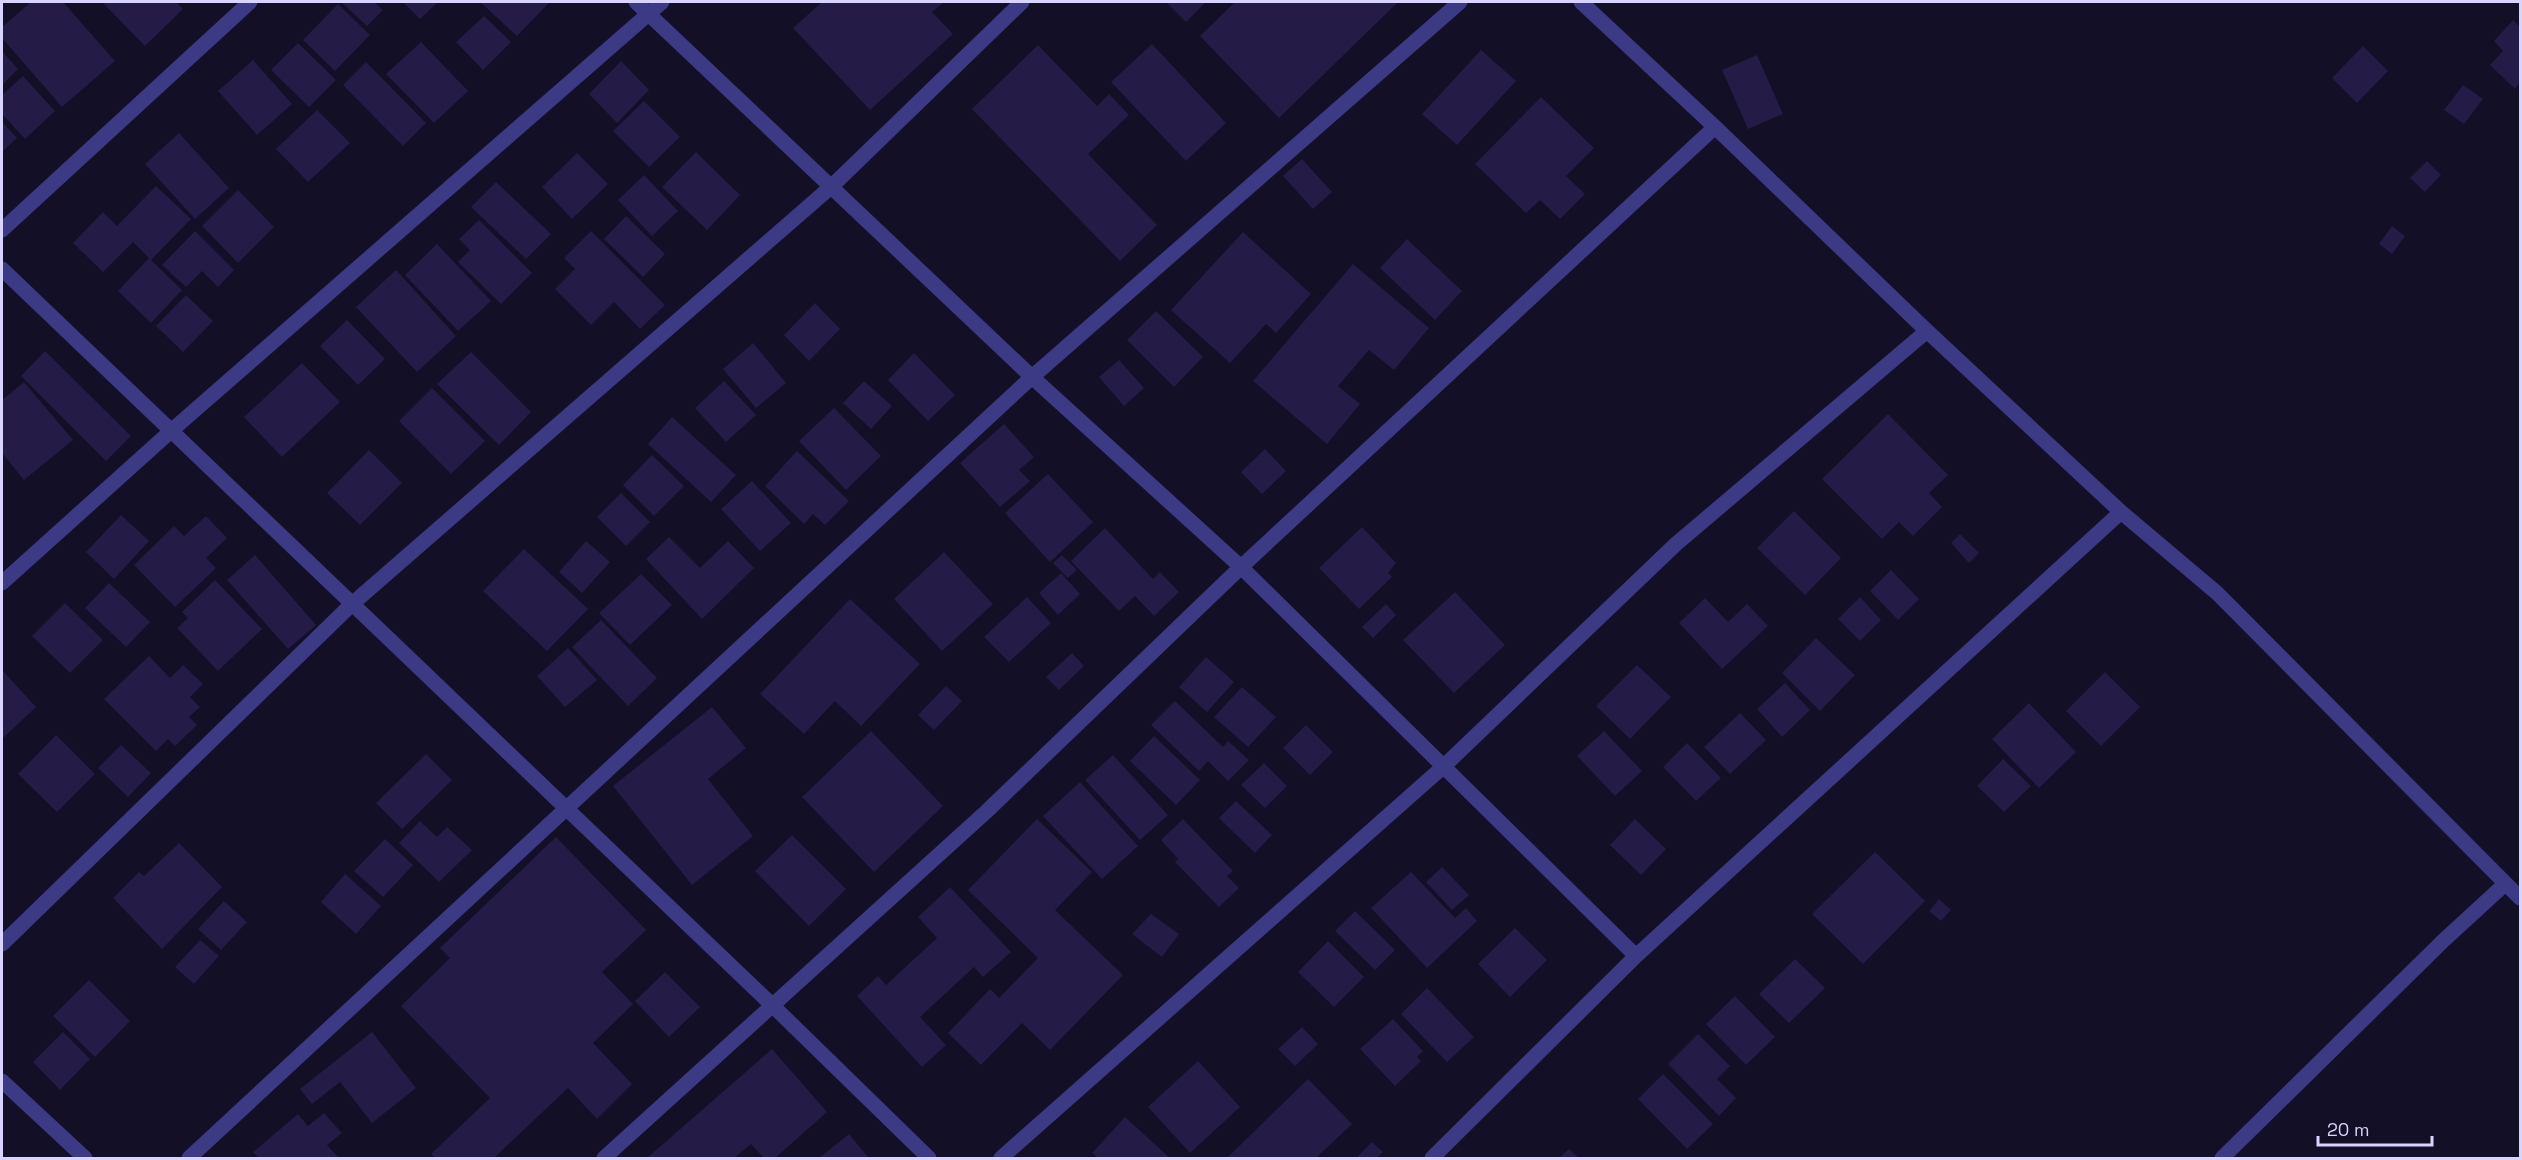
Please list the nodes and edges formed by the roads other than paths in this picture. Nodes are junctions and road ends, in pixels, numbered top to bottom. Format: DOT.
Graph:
graph roads {
  1 [pos="250,2"];
  2 [pos="636,2"];
  3 [pos="662,2"];
  4 [pos="1022,2"];
  5 [pos="1460,2"];
  6 [pos="1581,2"];
  7 [pos="649,14"];
  8 [pos="1715,126"];
  9 [pos="832,186"];
  10 [pos="2,230"];
  11 [pos="2,269"];
  12 [pos="1927,331"];
  13 [pos="1032,376"];
  14 [pos="171,431"];
  15 [pos="2121,512"];
  16 [pos="1241,567"];
  17 [pos="2,583"];
  18 [pos="352,604"];
  19 [pos="1443,767"];
  20 [pos="565,807"];
  21 [pos="2505,884"];
  22 [pos="2520,898"];
  23 [pos="2,944"];
  24 [pos="1636,956"];
  25 [pos="772,1005"];
  26 [pos="2,1081"];
  27 [pos="85,1158"];
  28 [pos="189,1158"];
  29 [pos="604,1158"];
  30 [pos="929,1158"];
  31 [pos="1001,1158"];
  32 [pos="1431,1158"];
  33 [pos="2222,1158"];
  1 -- 10 [label="street"];
  2 -- 7 [label="street"];
  3 -- 7 [label="street"];
  4 -- 9 [label="street"];
  5 -- 13 [label="street"];
  6 -- 8 [label="street"];
  7 -- 9 [label="street"];
  7 -- 14 [label="street"];
  8 -- 12 [label="street"];
  8 -- 16 [label="street"];
  9 -- 13 [label="street"];
  9 -- 18 [label="street"];
  11 -- 14 [label="street"];
  12 -- 15 [label="street"];
  12 -- 19 [label="street"];
  13 -- 16 [label="street"];
  13 -- 20 [label="street"];
  14 -- 17 [label="street"];
  14 -- 18 [label="street"];
  15 -- 21 [label="street"];
  15 -- 24 [label="street"];
  16 -- 19 [label="street"];
  16 -- 25 [label="street"];
  18 -- 20 [label="street"];
  18 -- 23 [label="street"];
  19 -- 24 [label="street"];
  19 -- 31 [label="street"];
  20 -- 25 [label="street"];
  20 -- 28 [label="street"];
  21 -- 22 [label="street"];
  21 -- 33 [label="street"];
  24 -- 32 [label="street"];
  25 -- 29 [label="street"];
  25 -- 30 [label="street"];
  26 -- 27 [label="street"];
}
